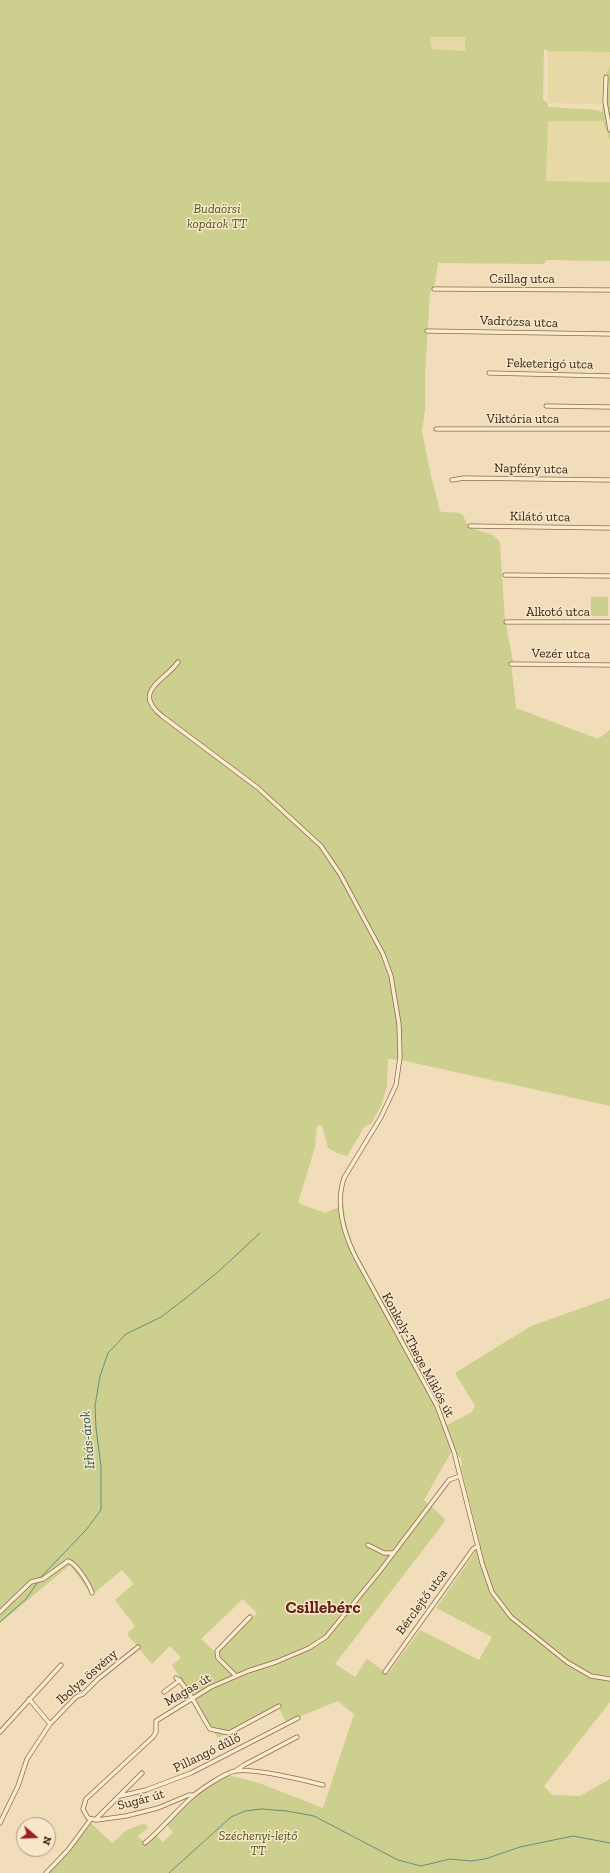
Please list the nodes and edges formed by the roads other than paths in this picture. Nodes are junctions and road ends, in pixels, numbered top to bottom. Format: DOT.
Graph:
graph roads {
  1 [pos="606,77"];
  2 [pos="610,130"];
  3 [pos="434,289"];
  4 [pos="610,290"];
  5 [pos="428,331"];
  6 [pos="610,334"];
  7 [pos="489,373"];
  8 [pos="610,376"];
  9 [pos="546,406"];
  10 [pos="610,407"];
  11 [pos="436,428"];
  12 [pos="610,429"];
  13 [pos="452,480"];
  14 [pos="610,480"];
  15 [pos="470,526"];
  16 [pos="610,528"];
  17 [pos="505,575"];
  18 [pos="610,576"];
  19 [pos="506,622"];
  20 [pos="610,622"];
  21 [pos="178,662"];
  22 [pos="511,664"];
  23 [pos="610,665"];
  24 [pos="460,1476"];
  25 [pos="368,1545"];
  26 [pos="478,1546"];
  27 [pos="386,1553"];
  28 [pos="393,1553"];
  29 [pos="388,1560"];
  30 [pos="92,1593"];
  31 [pos="0,1612"];
  32 [pos="250,1617"];
  33 [pos="138,1647"];
  34 [pos="61,1665"];
  35 [pos="385,1672"];
  36 [pos="236,1676"];
  37 [pos="610,1679"];
  38 [pos="164,1692"];
  39 [pos="192,1698"];
  40 [pos="29,1699"];
  41 [pos="279,1706"];
  42 [pos="298,1718"];
  43 [pos="50,1724"];
  44 [pos="0,1732"];
  45 [pos="297,1737"];
  46 [pos="235,1771"];
  47 [pos="142,1773"];
  48 [pos="323,1786"];
  49 [pos="194,1795"];
  50 [pos="120,1796"];
  51 [pos="93,1820"];
  52 [pos="0,1823"];
  53 [pos="145,1843"];
  54 [pos="46,1873"];
  1 -- 2 [label="street"];
  3 -- 4 [label="street, Csillag utca"];
  5 -- 6 [label="street, Vadrózsa utca"];
  7 -- 8 [label="street, Feketerigó utca"];
  9 -- 10 [label="street"];
  11 -- 12 [label="street, Viktória utca"];
  13 -- 14 [label="street, Napfény utca"];
  15 -- 16 [label="street, Kilátó utca"];
  17 -- 18 [label="street"];
  19 -- 20 [label="street, Alkotó utca"];
  21 -- 24 [label="street, Konkoly-Thege Miklós út"];
  22 -- 23 [label="street, Vezér utca"];
  24 -- 26 [label="street, Konkoly-Thege Miklós út"];
  24 -- 28 [label="street, Magas út"];
  25 -- 27 [label="street"];
  26 -- 35 [label="street, Bérclejtő utca"];
  26 -- 37 [label="street, Konkoly-Thege Miklós út"];
  27 -- 28 [label="street"];
  27 -- 29 [label="street"];
  28 -- 29 [label="street, Magas út"];
  29 -- 36 [label="street, Magas út"];
  30 -- 31 [label="street"];
  32 -- 36 [label="street"];
  33 -- 43 [label="street, Ibolya ösvény"];
  34 -- 40 [label="street"];
  36 -- 39 [label="street, Magas út"];
  38 -- 39 [label="street"];
  39 -- 41 [label="street"];
  39 -- 51 [label="street, Magas út"];
  40 -- 43 [label="street"];
  40 -- 44 [label="street"];
  42 -- 50 [label="street, Pillangó dűlő"];
  43 -- 52 [label="street, Ibolya ösvény"];
  45 -- 46 [label="street"];
  46 -- 48 [label="street"];
  46 -- 49 [label="street"];
  47 -- 50 [label="street"];
  49 -- 51 [label="street, Sugár út"];
  49 -- 53 [label="street"];
  50 -- 51 [label="street"];
  51 -- 54 [label="street"];
}
